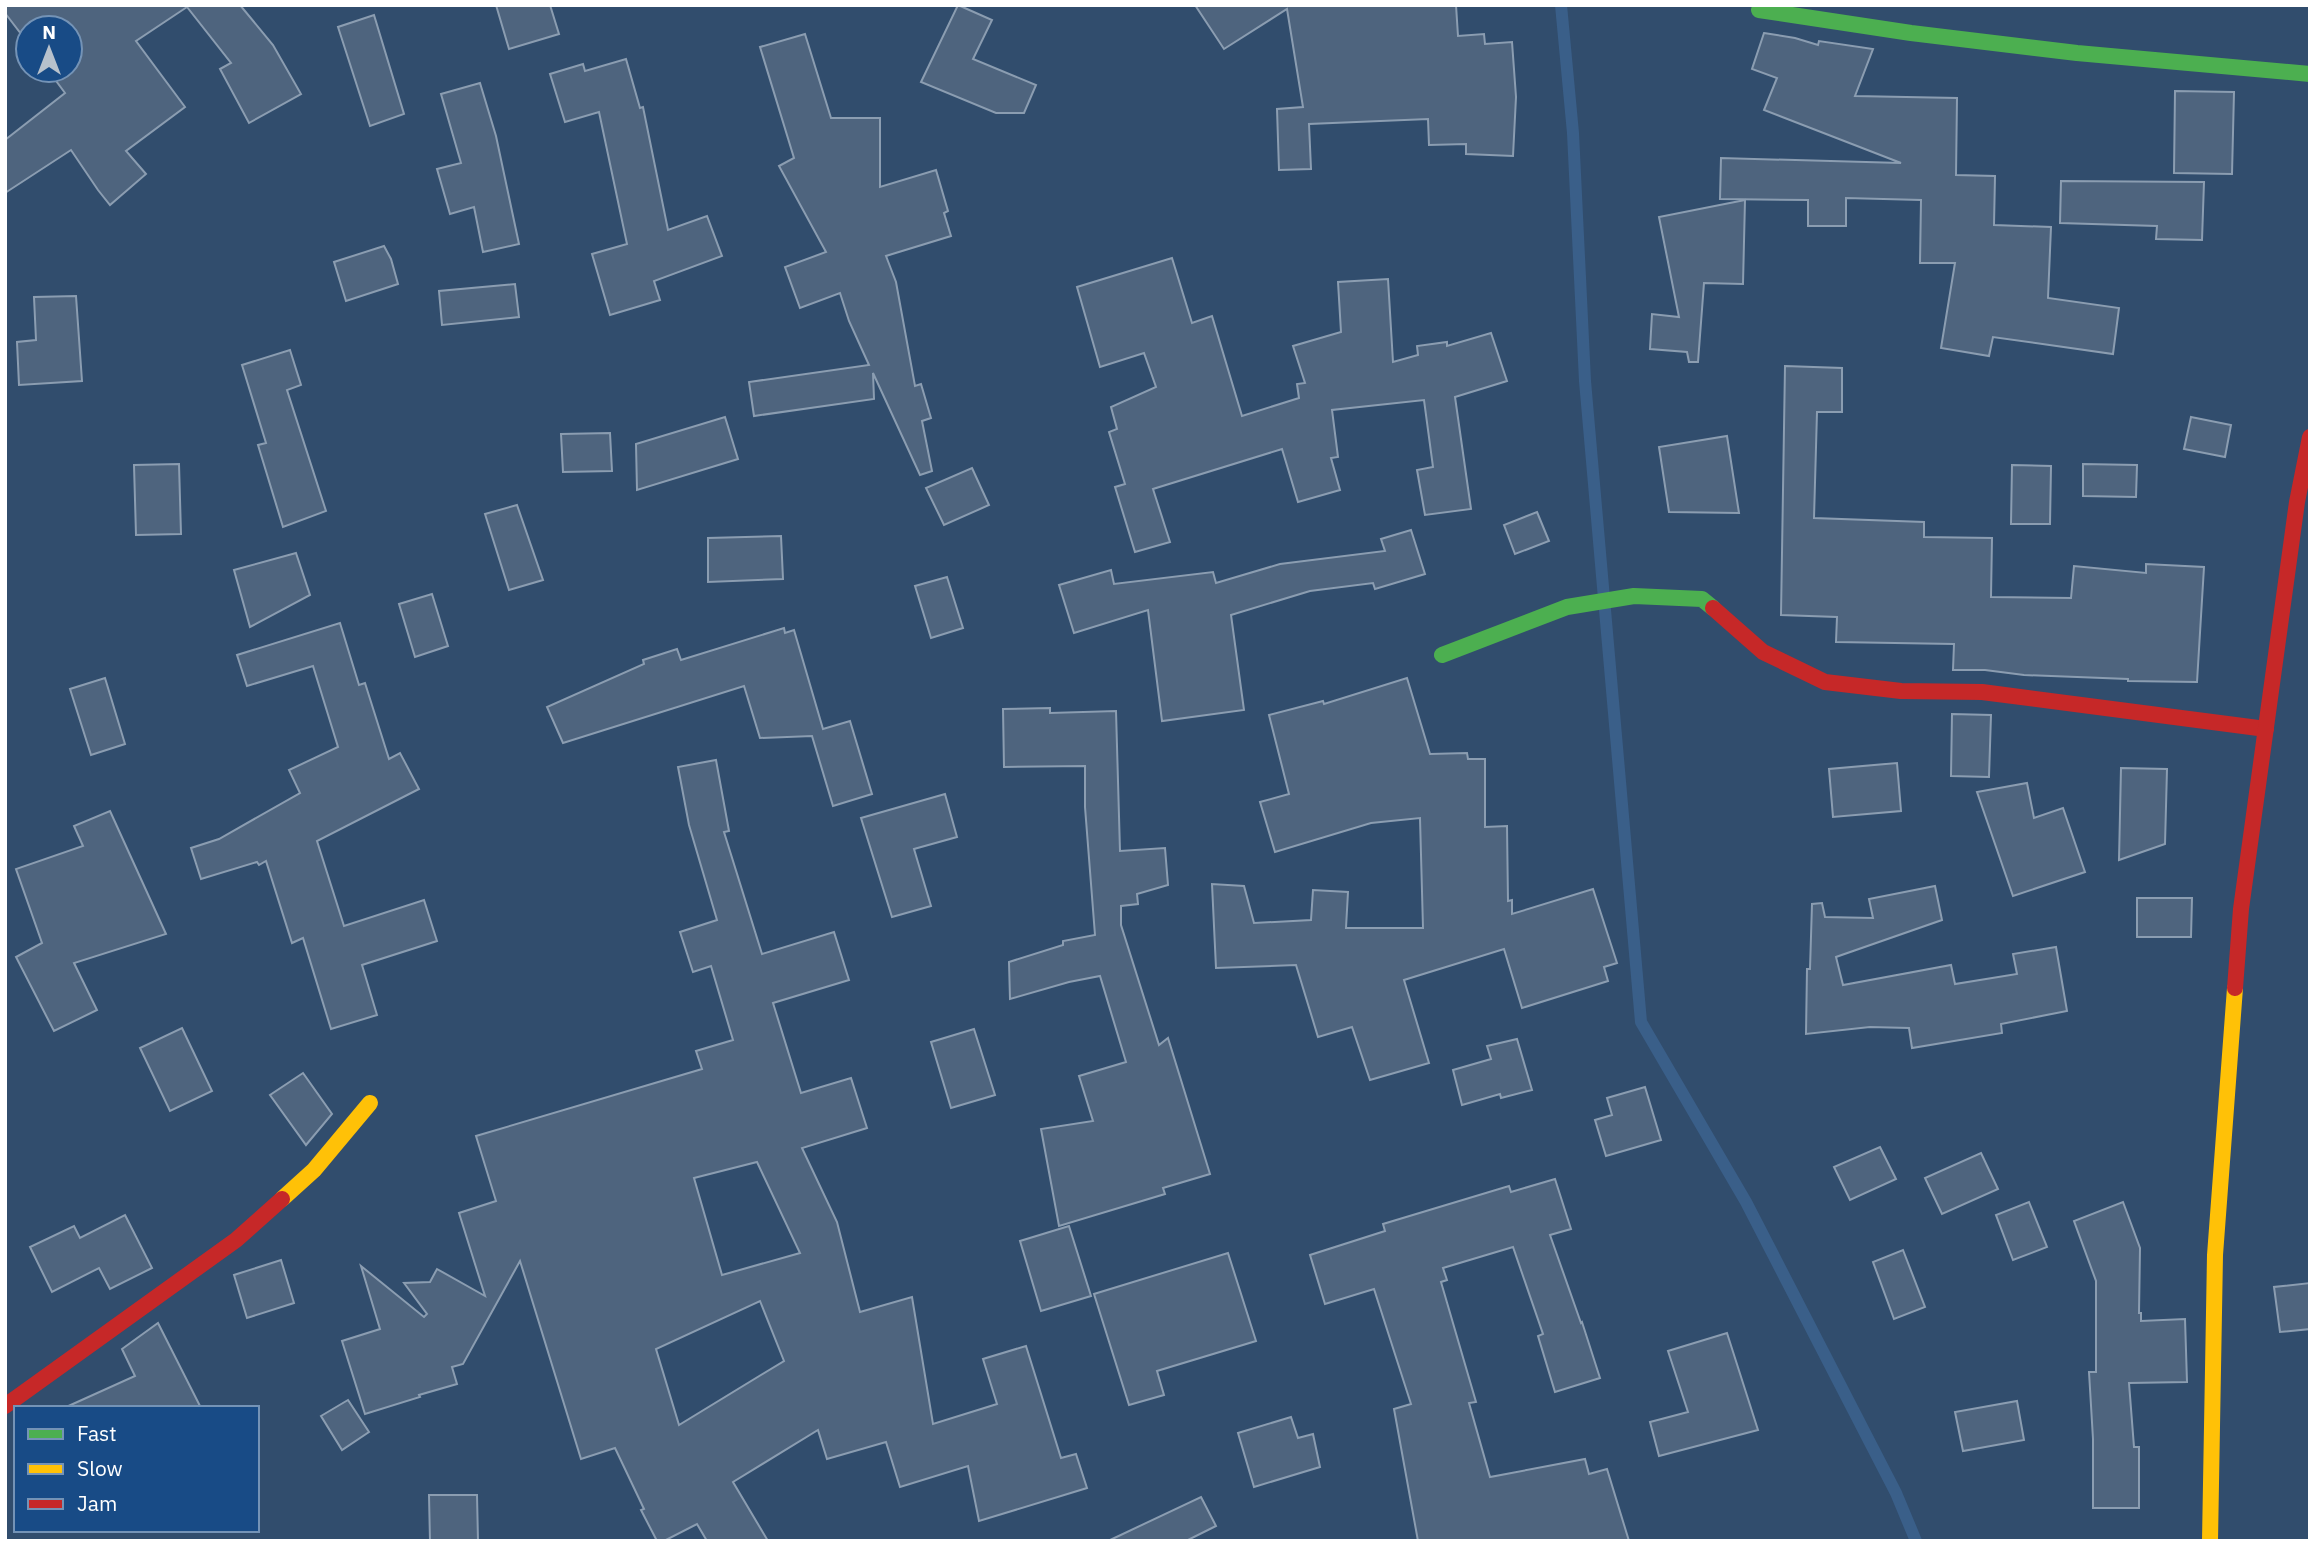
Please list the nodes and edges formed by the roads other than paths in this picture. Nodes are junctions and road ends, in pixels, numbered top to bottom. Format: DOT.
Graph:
graph roads {
  1 [pos="1759,10"];
  2 [pos="2310,74"];
  3 [pos="2310,437"];
  4 [pos="1442,655"];
  5 [pos="2266,729"];
  6 [pos="370,1103"];
  7 [pos="5,1406"];
  8 [pos="2210,1541"];
  1 -- 2 [label="street"];
  3 -- 5 [label="street"];
  4 -- 5 [label="street"];
  5 -- 8 [label="street"];
  6 -- 7 [label="street"];
}
